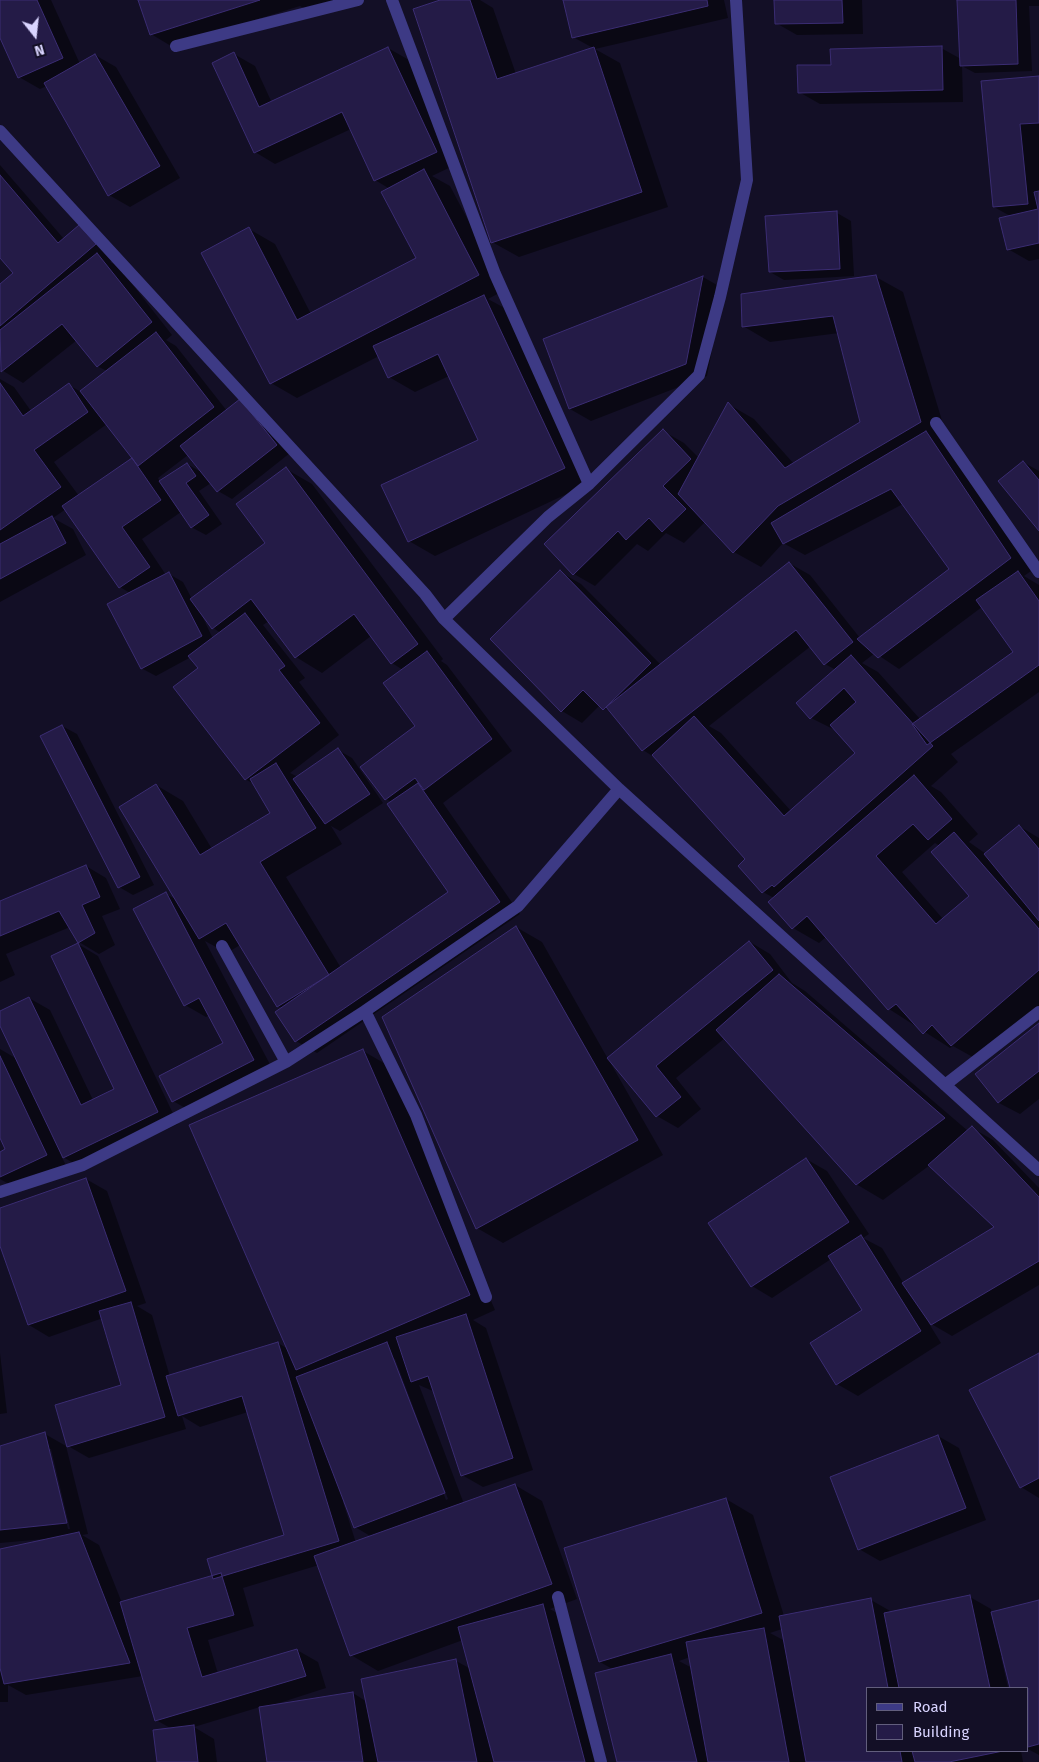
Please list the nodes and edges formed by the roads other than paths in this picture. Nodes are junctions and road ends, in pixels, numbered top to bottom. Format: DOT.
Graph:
graph roads {
  1 [pos="358,0"];
  2 [pos="392,0"];
  3 [pos="736,0"];
  4 [pos="176,46"];
  5 [pos="0,131"];
  6 [pos="936,423"];
  7 [pos="589,484"];
  8 [pos="1039,572"];
  9 [pos="444,619"];
  10 [pos="619,789"];
  11 [pos="222,946"];
  12 [pos="365,1011"];
  13 [pos="1039,1012"];
  14 [pos="286,1062"];
  15 [pos="945,1085"];
  16 [pos="1039,1170"];
  17 [pos="0,1192"];
  18 [pos="486,1298"];
  19 [pos="558,1597"];
  20 [pos="601,1762"];
  1 -- 4 [label="street"];
  2 -- 7 [label="street"];
  3 -- 7 [label="street"];
  5 -- 9 [label="street"];
  6 -- 8 [label="street"];
  7 -- 9 [label="street"];
  9 -- 10 [label="street"];
  10 -- 12 [label="street"];
  10 -- 15 [label="street"];
  11 -- 14 [label="street"];
  12 -- 14 [label="street"];
  12 -- 18 [label="street"];
  13 -- 15 [label="street"];
  14 -- 17 [label="street"];
  15 -- 16 [label="street"];
  19 -- 20 [label="street"];
}
